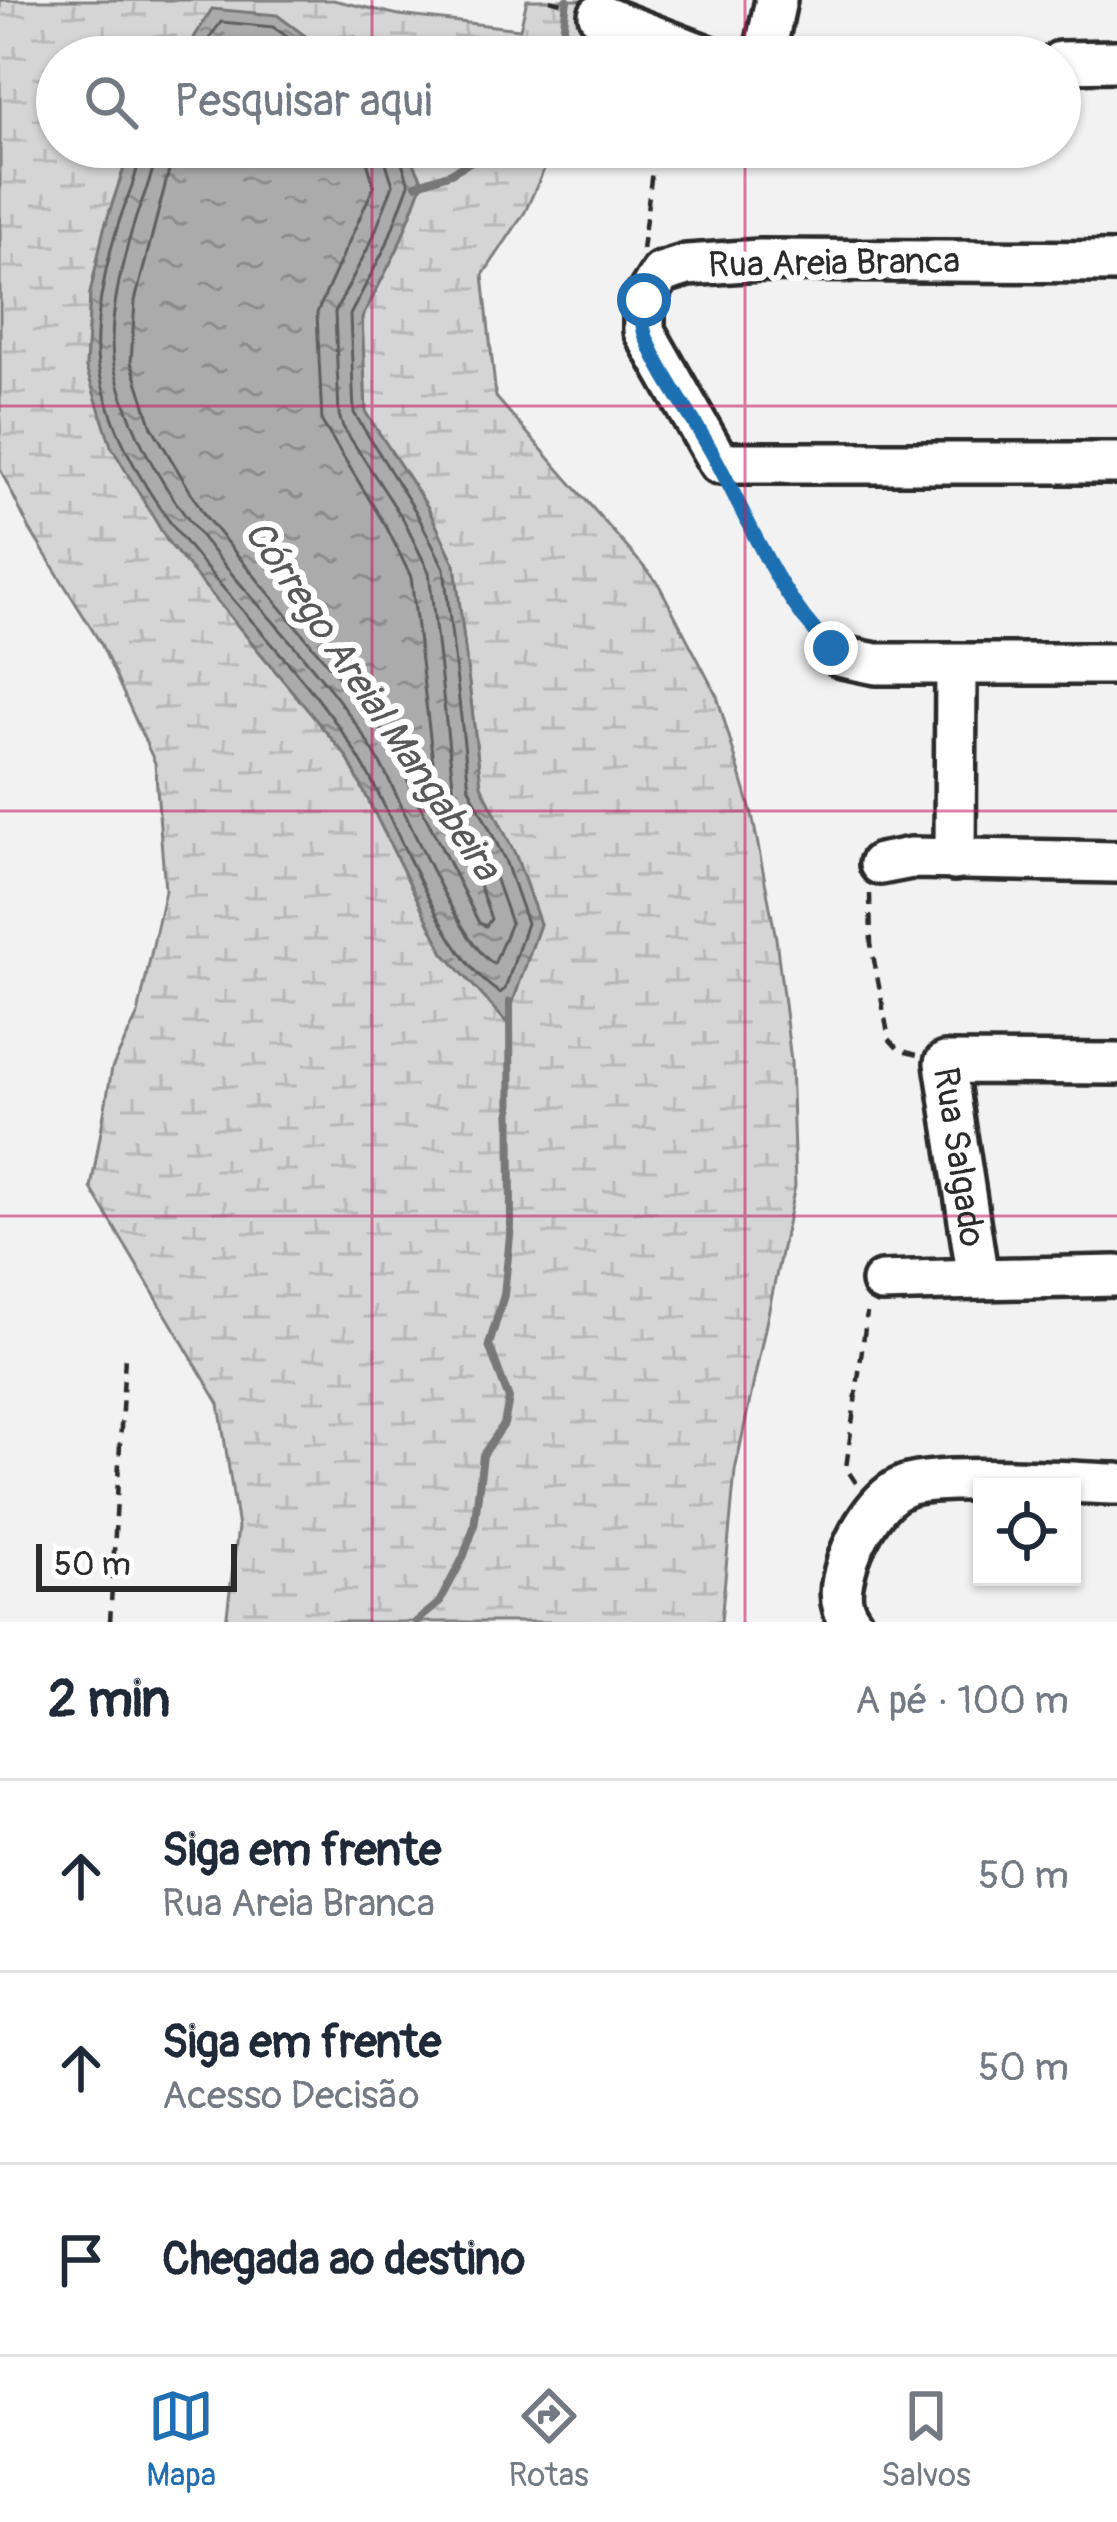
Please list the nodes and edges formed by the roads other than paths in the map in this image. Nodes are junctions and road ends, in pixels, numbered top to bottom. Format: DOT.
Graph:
graph roads {
  1 [pos="776,0"];
  2 [pos="599,15"];
  3 [pos="654,36"];
  4 [pos="768,36"];
  5 [pos="1117,61"];
  6 [pos="1081,62"];
  7 [pos="1117,262"];
  8 [pos="1117,463"];
  9 [pos="842,657"];
  10 [pos="1117,664"];
  11 [pos="956,665"];
  12 [pos="956,860"];
  13 [pos="1117,862"];
  14 [pos="880,864"];
  15 [pos="1117,1064"];
  16 [pos="1117,1276"];
  17 [pos="978,1279"];
  18 [pos="882,1282"];
  19 [pos="1117,1484"];
  20 [pos="851,1622"];
  1 -- 4 [label="street"];
  2 -- 3 [label="street"];
  5 -- 6 [label="street"];
  7 -- 8 [label="street, Rua Areia Branca"];
  9 -- 11 [label="street"];
  10 -- 11 [label="street"];
  11 -- 12 [label="street"];
  12 -- 13 [label="street"];
  12 -- 14 [label="street"];
  15 -- 17 [label="street, Rua Salgado"];
  16 -- 17 [label="street, Rua Salgado"];
  17 -- 18 [label="street, Rua Salgado"];
  19 -- 20 [label="street"];
}
